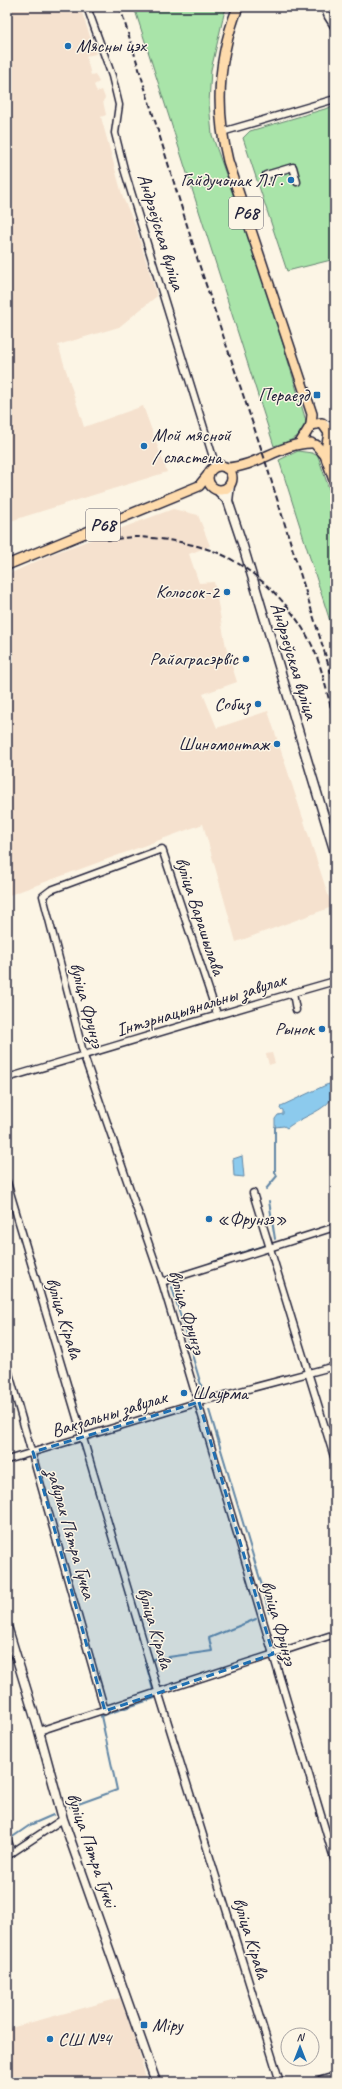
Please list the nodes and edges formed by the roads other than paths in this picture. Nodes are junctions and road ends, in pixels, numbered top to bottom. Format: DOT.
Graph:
graph roads {
  1 [pos="87,7"];
  2 [pos="238,7"];
  3 [pos="324,8"];
  4 [pos="335,28"];
  5 [pos="335,99"];
  6 [pos="222,132"];
  7 [pos="267,180"];
  8 [pos="297,182"];
  9 [pos="318,424"];
  10 [pos="306,434"];
  11 [pos="332,434"];
  12 [pos="300,444"];
  13 [pos="313,444"];
  14 [pos="325,455"];
  15 [pos="221,467"];
  16 [pos="242,467"];
  17 [pos="208,475"];
  18 [pos="231,482"];
  19 [pos="335,483"];
  20 [pos="199,486"];
  21 [pos="215,489"];
  22 [pos="228,501"];
  23 [pos="7,565"];
  24 [pos="162,849"];
  25 [pos="335,853"];
  26 [pos="335,981"];
  27 [pos="293,993"];
  28 [pos="296,1010"];
  29 [pos="217,1014"];
  30 [pos="84,1056"];
  31 [pos="7,1078"];
  32 [pos="7,1182"];
  33 [pos="253,1193"];
  34 [pos="335,1227"];
  35 [pos="271,1247"];
  36 [pos="162,1282"];
  37 [pos="7,1366"];
  38 [pos="335,1366"];
  39 [pos="309,1373"];
  40 [pos="199,1402"];
  41 [pos="84,1437"];
  42 [pos="33,1452"];
  43 [pos="7,1460"];
  44 [pos="335,1460"];
  45 [pos="7,1626"];
  46 [pos="335,1634"];
  47 [pos="273,1654"];
  48 [pos="158,1691"];
  49 [pos="105,1711"];
  50 [pos="39,1731"];
  51 [pos="63,1819"];
  52 [pos="7,1838"];
  53 [pos="9,1854"];
  54 [pos="335,1862"];
  55 [pos="335,2076"];
  56 [pos="156,2082"];
  57 [pos="280,2082"];
  58 [pos="315,2082"];
  1 -- 15 [label="street, Андрэеўская вуліца"];
  2 -- 6 [label="main road, Р68"];
  3 -- 4 [label="street"];
  5 -- 6 [label="street"];
  6 -- 9 [label="main road, Р68"];
  7 -- 8 [label="street"];
  9 -- 10 [label="main road, Р68"];
  9 -- 11 [label="main road, Р68"];
  10 -- 12 [label="main road, Р68"];
  10 -- 13 [label="main road"];
  11 -- 13 [label="main road"];
  11 -- 14 [label="main road"];
  12 -- 13 [label="main road"];
  12 -- 16 [label="main road"];
  13 -- 14 [label="main road"];
  14 -- 19 [label="main road"];
  15 -- 16 [label="main road"];
  15 -- 17 [label="main road, Р68"];
  15 -- 18 [label="main road"];
  16 -- 18 [label="main road"];
  17 -- 20 [label="main road, Р68"];
  17 -- 21 [label="main road"];
  18 -- 21 [label="main road"];
  18 -- 22 [label="street, Андрэеўская вуліца"];
  20 -- 21 [label="main road"];
  20 -- 23 [label="main road, Р68"];
  21 -- 22 [label="street, Андрэеўская вуліца"];
  22 -- 25 [label="street, Андрэеўская вуліца"];
  24 -- 29 [label="street, вуліца Варашылава"];
  24 -- 30 [label="street, вуліца Фрунзэ"];
  26 -- 27 [label="street, Інтэрнацыянальны завулак"];
  27 -- 28 [label="street"];
  27 -- 29 [label="street, Інтэрнацыянальны завулак"];
  29 -- 30 [label="street, Інтэрнацыянальны завулак"];
  30 -- 31 [label="street, Інтэрнацыянальны завулак"];
  30 -- 36 [label="street, вуліца Фрунзэ"];
  32 -- 41 [label="street, вуліца Кірава"];
  33 -- 35 [label="street"];
  34 -- 35 [label="street"];
  35 -- 36 [label="street"];
  35 -- 39 [label="street"];
  36 -- 40 [label="street, вуліца Фрунзэ"];
  37 -- 42 [label="street, завулак Пятра Гучка"];
  38 -- 39 [label="street, Вакзальны завулак"];
  39 -- 40 [label="street, Вакзальны завулак"];
  39 -- 44 [label="street"];
  40 -- 41 [label="street, Вакзальны завулак"];
  40 -- 47 [label="street, вуліца Фрунзэ"];
  41 -- 42 [label="street, Вакзальны завулак"];
  41 -- 48 [label="street, вуліца Кірава"];
  42 -- 43 [label="street, Вакзальны завулак"];
  42 -- 49 [label="street, завулак Пятра Гучка"];
  45 -- 50 [label="street, вуліца Пятра Гучкі"];
  46 -- 47 [label="street"];
  47 -- 48 [label="street"];
  47 -- 54 [label="street, вуліца Фрунзэ"];
  48 -- 49 [label="street"];
  48 -- 57 [label="street, вуліца Кірава"];
  49 -- 50 [label="street"];
  50 -- 51 [label="street, вуліца Пятра Гучкі"];
  51 -- 53 [label="street"];
  51 -- 56 [label="street, вуліца Пятра Гучкі"];
  52 -- 53 [label="street"];
  55 -- 58 [label="street"];
}
